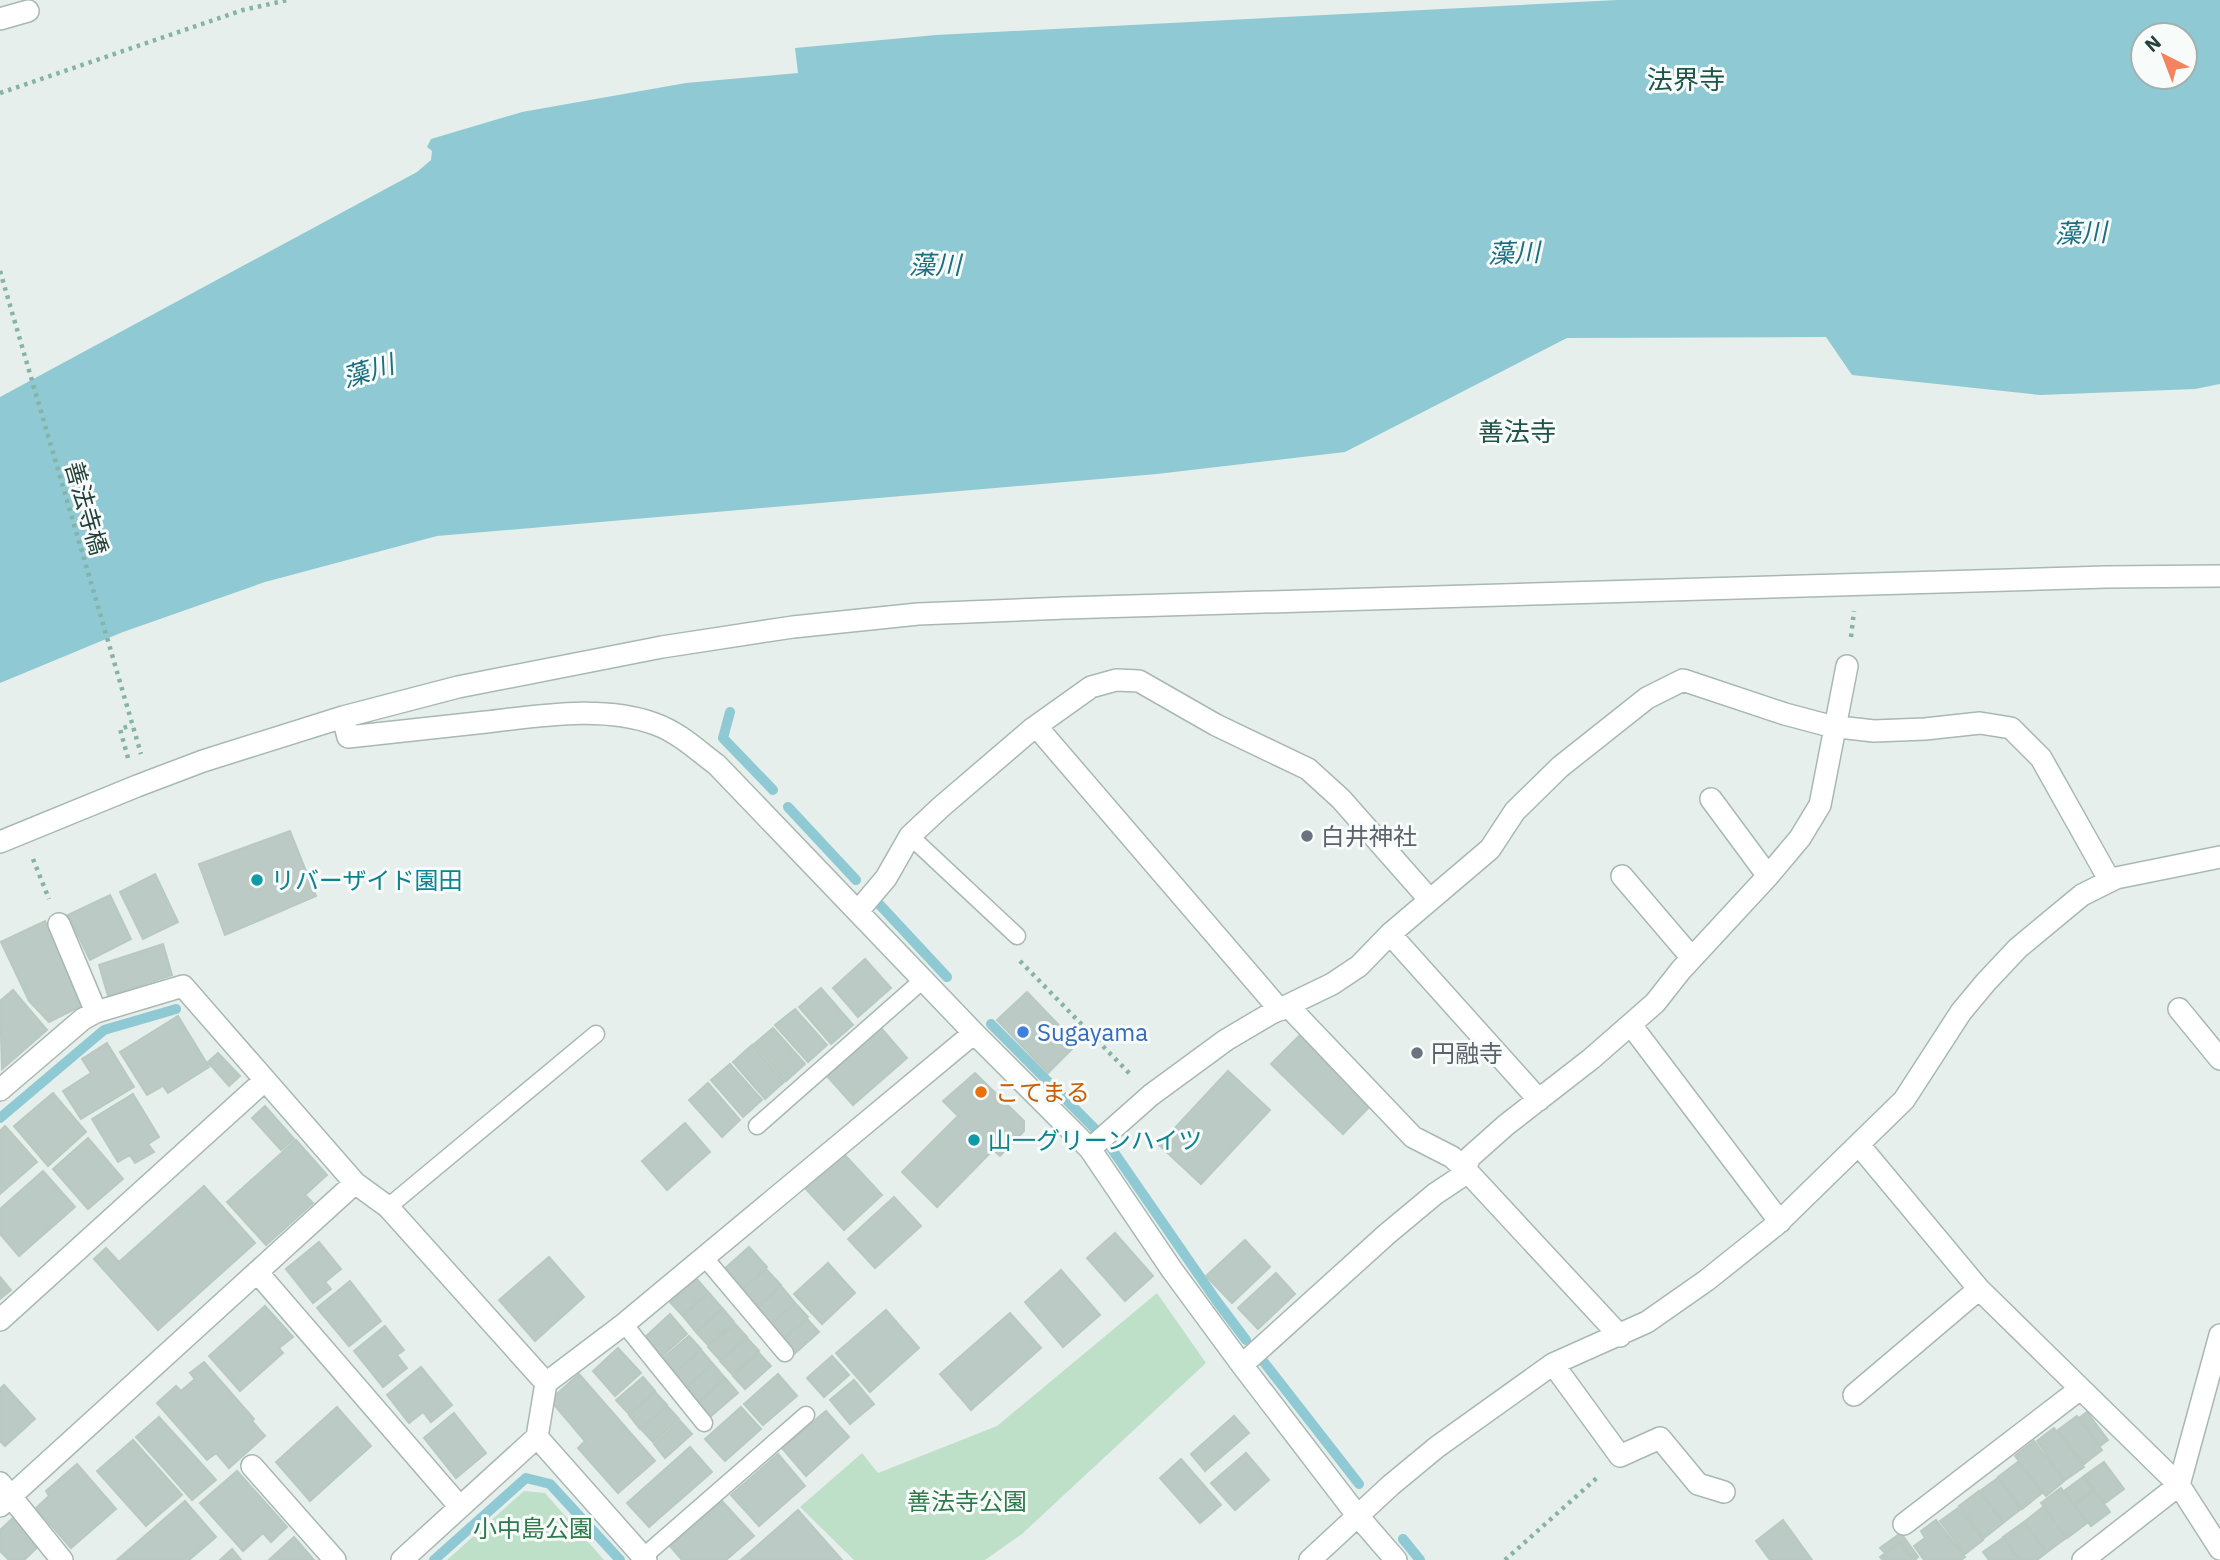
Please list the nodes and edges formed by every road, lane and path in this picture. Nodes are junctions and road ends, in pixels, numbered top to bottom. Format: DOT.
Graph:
graph roads {
  1 [pos="288,0"];
  2 [pos="279,1"];
  3 [pos="27,11"];
  4 [pos="0,19"];
  5 [pos="0,93"];
  6 [pos="0,271"];
  7 [pos="2220,576"];
  8 [pos="1857,586"];
  9 [pos="1847,666"];
  10 [pos="343,717"];
  11 [pos="132,725"];
  12 [pos="1036,726"];
  13 [pos="1834,727"];
  14 [pos="141,755"];
  15 [pos="137,786"];
  16 [pos="1711,799"];
  17 [pos="910,836"];
  18 [pos="0,842"];
  19 [pos="30,851"];
  20 [pos="2220,857"];
  21 [pos="1622,876"];
  22 [pos="1768,876"];
  23 [pos="2110,881"];
  24 [pos="1430,900"];
  25 [pos="859,911"];
  26 [pos="59,924"];
  27 [pos="1390,934"];
  28 [pos="1017,936"];
  29 [pos="1692,958"];
  30 [pos="924,979"];
  31 [pos="1284,1008"];
  32 [pos="2179,1009"];
  33 [pos="96,1012"];
  34 [pos="1631,1025"];
  35 [pos="596,1034"];
  36 [pos="974,1034"];
  37 [pos="2220,1059"];
  38 [pos="264,1081"];
  39 [pos="0,1090"];
  40 [pos="1151,1095"];
  41 [pos="1539,1100"];
  42 [pos="757,1126"];
  43 [pos="1859,1145"];
  44 [pos="1090,1149"];
  45 [pos="1465,1169"];
  46 [pos="355,1184"];
  47 [pos="388,1207"];
  48 [pos="1780,1222"];
  49 [pos="704,1257"];
  50 [pos="257,1272"];
  51 [pos="1979,1289"];
  52 [pos="0,1320"];
  53 [pos="624,1324"];
  54 [pos="2220,1335"];
  55 [pos="1620,1336"];
  56 [pos="785,1353"];
  57 [pos="1553,1364"];
  58 [pos="1242,1365"];
  59 [pos="546,1383"];
  60 [pos="2080,1389"];
  61 [pos="1854,1395"];
  62 [pos="806,1415"];
  63 [pos="704,1423"];
  64 [pos="537,1437"];
  65 [pos="1620,1456"];
  66 [pos="252,1466"];
  67 [pos="2179,1485"];
  68 [pos="1724,1492"];
  69 [pos="4,1494"];
  70 [pos="460,1507"];
  71 [pos="1357,1515"];
  72 [pos="1904,1524"];
  73 [pos="2220,1549"];
  74 [pos="644,1558"];
  75 [pos="62,1560"];
  76 [pos="335,1560"];
  77 [pos="402,1560"];
  78 [pos="1310,1560"];
  79 [pos="1396,1560"];
  80 [pos="1505,1560"];
  81 [pos="2083,1560"];
  1 -- 2 [label="path"];
  2 -- 5 [label="path"];
  3 -- 4 [label="street"];
  6 -- 11 [label="path, 善法寺橋"];
  7 -- 8 [label="street"];
  8 -- 9 [label="path"];
  8 -- 10 [label="street"];
  9 -- 13 [label="street"];
  10 -- 15 [label="street"];
  10 -- 25 [label="street"];
  11 -- 14 [label="path, 善法寺橋"];
  11 -- 15 [label="path"];
  12 -- 17 [label="street"];
  12 -- 24 [label="street"];
  12 -- 31 [label="street"];
  13 -- 22 [label="street"];
  13 -- 23 [label="street"];
  13 -- 24 [label="street"];
  15 -- 18 [label="street"];
  16 -- 22 [label="street"];
  17 -- 25 [label="street"];
  17 -- 28 [label="lane"];
  19 -- 26 [label="path"];
  20 -- 23 [label="street"];
  21 -- 29 [label="street"];
  22 -- 29 [label="street"];
  23 -- 43 [label="street"];
  24 -- 27 [label="street"];
  25 -- 30 [label="street"];
  26 -- 33 [label="street"];
  27 -- 31 [label="street"];
  27 -- 41 [label="street"];
  28 -- 40 [label="path"];
  29 -- 34 [label="street"];
  30 -- 36 [label="street"];
  30 -- 42 [label="lane"];
  31 -- 40 [label="street"];
  31 -- 45 [label="street"];
  32 -- 37 [label="street"];
  33 -- 38 [label="street"];
  33 -- 39 [label="street"];
  34 -- 41 [label="street"];
  34 -- 48 [label="street"];
  35 -- 47 [label="lane"];
  36 -- 44 [label="street"];
  36 -- 49 [label="street"];
  38 -- 46 [label="street"];
  38 -- 52 [label="street"];
  40 -- 44 [label="street"];
  41 -- 45 [label="street"];
  43 -- 48 [label="street"];
  43 -- 51 [label="street"];
  44 -- 58 [label="street"];
  45 -- 55 [label="street"];
  45 -- 58 [label="street"];
  46 -- 47 [label="street"];
  46 -- 50 [label="street"];
  47 -- 59 [label="street"];
  48 -- 55 [label="street"];
  49 -- 53 [label="street"];
  49 -- 56 [label="lane"];
  50 -- 69 [label="street"];
  50 -- 70 [label="street"];
  51 -- 60 [label="street"];
  51 -- 61 [label="street"];
  53 -- 59 [label="street"];
  53 -- 63 [label="lane"];
  54 -- 67 [label="street"];
  55 -- 57 [label="street"];
  57 -- 65 [label="street"];
  57 -- 71 [label="street"];
  58 -- 71 [label="street"];
  59 -- 64 [label="street"];
  60 -- 67 [label="street"];
  60 -- 72 [label="street"];
  62 -- 74 [label="lane"];
  64 -- 70 [label="street"];
  64 -- 74 [label="street"];
  65 -- 68 [label="street"];
  65 -- 80 [label="path"];
  66 -- 76 [label="street"];
  67 -- 73 [label="street"];
  67 -- 81 [label="street"];
  69 -- 75 [label="street"];
  70 -- 77 [label="street"];
  71 -- 78 [label="street"];
  71 -- 79 [label="street"];
}
